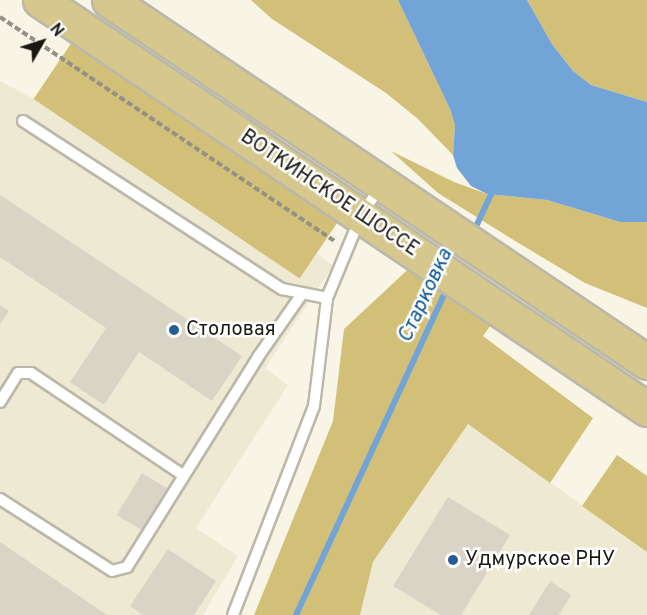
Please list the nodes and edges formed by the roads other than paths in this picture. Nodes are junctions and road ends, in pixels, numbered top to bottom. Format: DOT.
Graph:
graph roads {
  1 [pos="40,0"];
  2 [pos="109,0"];
  3 [pos="23,121"];
  4 [pos="382,183"];
  5 [pos="361,216"];
  6 [pos="302,294"];
  7 [pos="327,298"];
  8 [pos="647,362"];
  9 [pos="0,402"];
  10 [pos="647,409"];
  11 [pos="184,476"];
  12 [pos="0,499"];
  13 [pos="233,615"];
  1 -- 5 [label="main road, ВОТКИНСКОЕ ШОССЕ"];
  2 -- 4 [label="main road, ВОТКИНСКОЕ ШОССЕ"];
  3 -- 6 [label="lane"];
  4 -- 5 [label="lane"];
  4 -- 8 [label="main road, ВОТКИНСКОЕ ШОССЕ"];
  5 -- 7 [label="lane"];
  5 -- 10 [label="main road, ВОТКИНСКОЕ ШОССЕ"];
  6 -- 7 [label="lane"];
  6 -- 11 [label="lane"];
  7 -- 13 [label="lane"];
  9 -- 11 [label="lane"];
  11 -- 12 [label="lane"];
}
